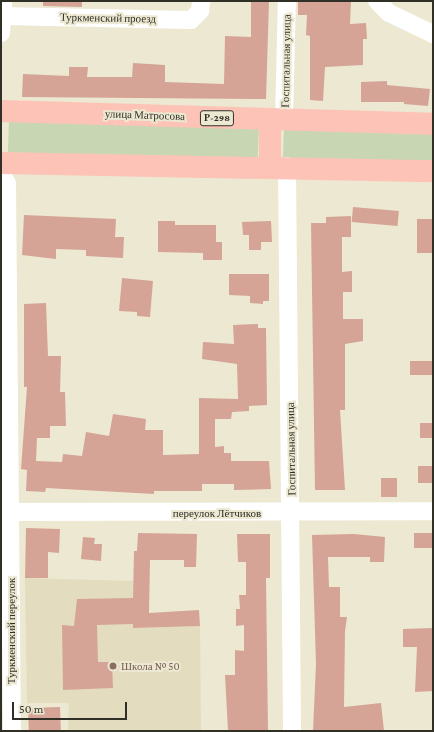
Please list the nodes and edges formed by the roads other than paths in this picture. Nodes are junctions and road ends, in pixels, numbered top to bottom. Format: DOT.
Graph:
graph roads {
  1 [pos="201,1"];
  2 [pos="287,1"];
  3 [pos="377,1"];
  4 [pos="2,17"];
  5 [pos="433,34"];
  6 [pos="1,111"];
  7 [pos="277,120"];
  8 [pos="433,124"];
  9 [pos="1,163"];
  10 [pos="278,166"];
  11 [pos="433,170"];
  12 [pos="1,172"];
  13 [pos="433,511"];
  14 [pos="6,512"];
  15 [pos="292,512"];
  16 [pos="12,731"];
  17 [pos="292,731"];
  1 -- 4 [label="street, Туркменский проезд"];
  2 -- 7 [label="street, Госпитальная улица"];
  3 -- 5 [label="street"];
  6 -- 7 [label="highway, улица Матросова / Р-298"];
  7 -- 8 [label="highway, улица Матросова / Р-298"];
  7 -- 10 [label="highway"];
  9 -- 10 [label="highway"];
  10 -- 11 [label="highway"];
  10 -- 15 [label="street, Госпитальная улица"];
  12 -- 14 [label="street, Туркменский переулок"];
  13 -- 15 [label="street, переулок Лётчиков"];
  14 -- 15 [label="street, переулок Лётчиков"];
  14 -- 16 [label="street, Туркменский переулок"];
  15 -- 17 [label="street, Госпитальная улица"];
}
